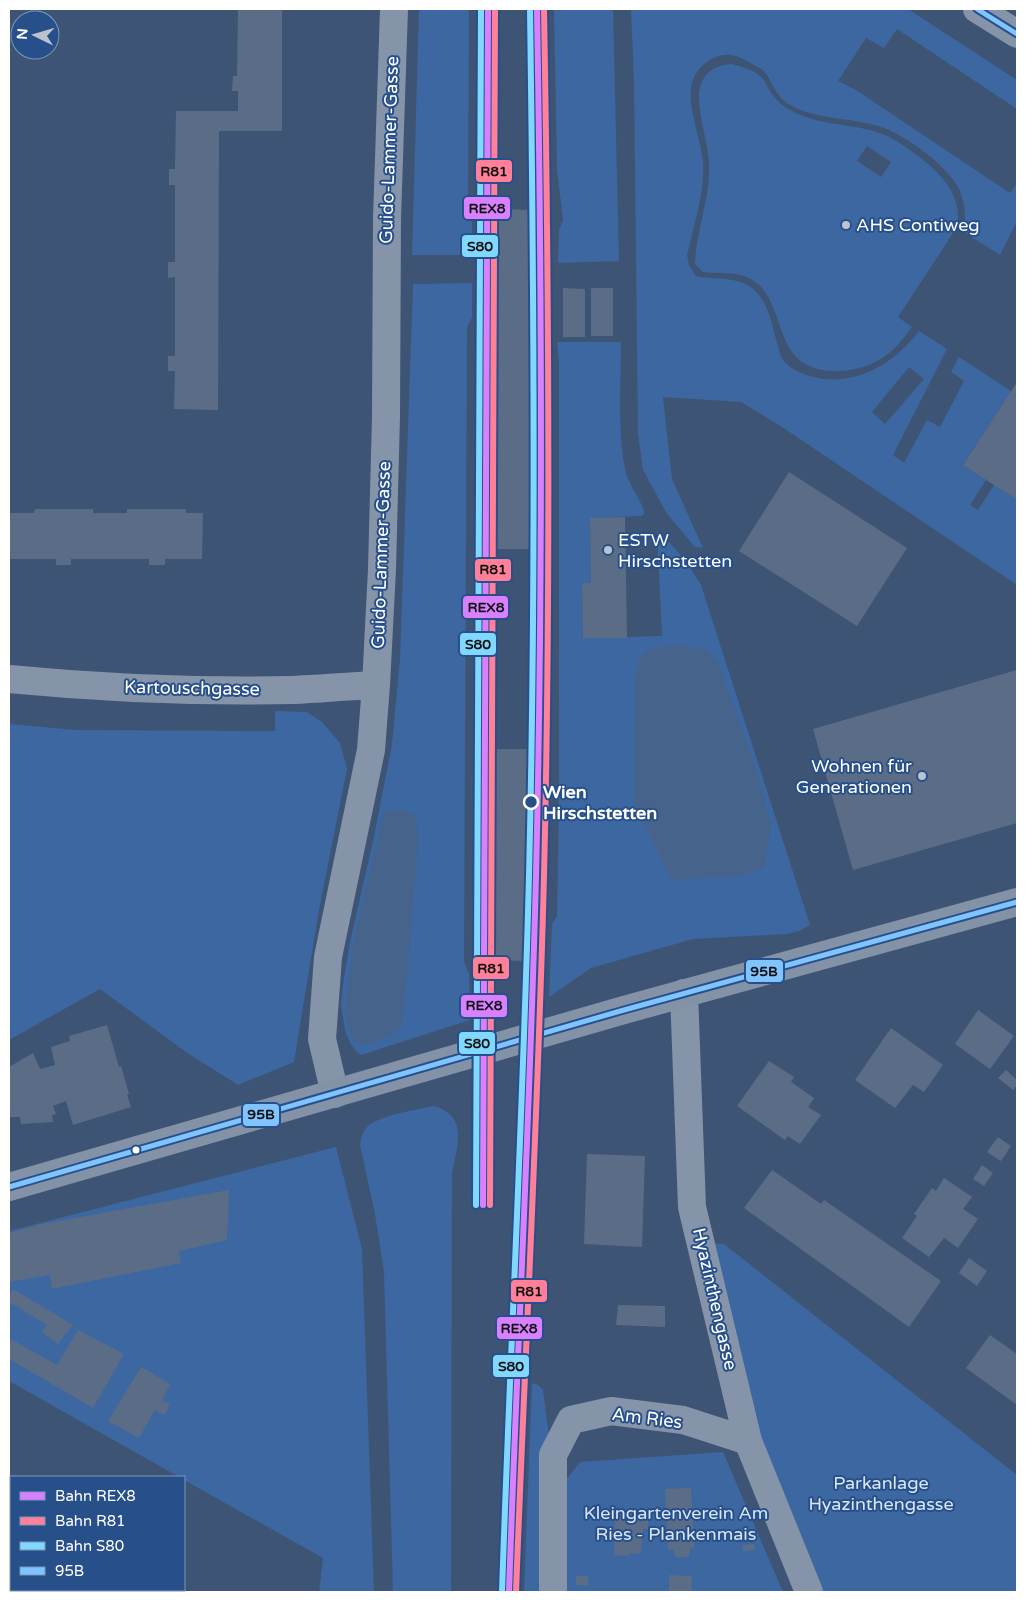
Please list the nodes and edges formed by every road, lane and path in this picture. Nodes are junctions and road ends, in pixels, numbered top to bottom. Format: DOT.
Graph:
graph roads {
  1 [pos="394,9"];
  2 [pos="977,9"];
  3 [pos="1017,34"];
  4 [pos="9,679"];
  5 [pos="376,685"];
  6 [pos="1017,902"];
  7 [pos="684,993"];
  8 [pos="335,1094"];
  9 [pos="9,1187"];
  10 [pos="748,1441"];
  11 [pos="554,1592"];
  12 [pos="809,1592"];
  1 -- 5 [label="street, Guido-Lammer-Gasse"];
  2 -- 3 [label="street"];
  4 -- 5 [label="street, Kartouschgasse"];
  5 -- 8 [label="street, Guido-Lammer-Gasse"];
  6 -- 7 [label="main road"];
  7 -- 8 [label="main road"];
  7 -- 10 [label="street, Hyazinthengasse"];
  8 -- 9 [label="main road"];
  10 -- 11 [label="street, Am Ries"];
  10 -- 12 [label="street, Hyazinthengasse"];
}
